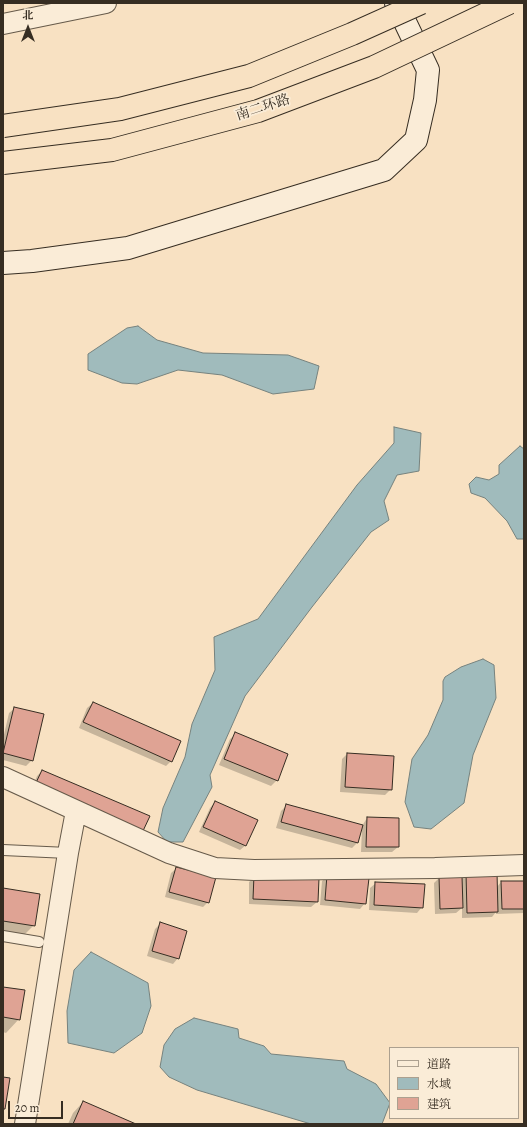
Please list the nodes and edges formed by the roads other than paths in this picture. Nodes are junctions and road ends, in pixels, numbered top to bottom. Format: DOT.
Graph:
graph roads {
  1 [pos="106,3"];
  2 [pos="396,3"];
  3 [pos="421,3"];
  4 [pos="509,3"];
  5 [pos="3,24"];
  6 [pos="3,126"];
  7 [pos="3,163"];
  8 [pos="3,263"];
  9 [pos="3,777"];
  10 [pos="76,811"];
  11 [pos="3,850"];
  12 [pos="68,854"];
  13 [pos="524,865"];
  14 [pos="3,936"];
  15 [pos="39,942"];
  16 [pos="25,1124"];
  1 -- 5 [label="street"];
  2 -- 8 [label="street"];
  3 -- 6 [label="main road, bridge"];
  4 -- 7 [label="main road, 南二环路, bridge"];
  9 -- 10 [label="street"];
  10 -- 12 [label="street"];
  10 -- 13 [label="street"];
  11 -- 12 [label="lane"];
  12 -- 16 [label="street"];
  14 -- 15 [label="lane"];
}
